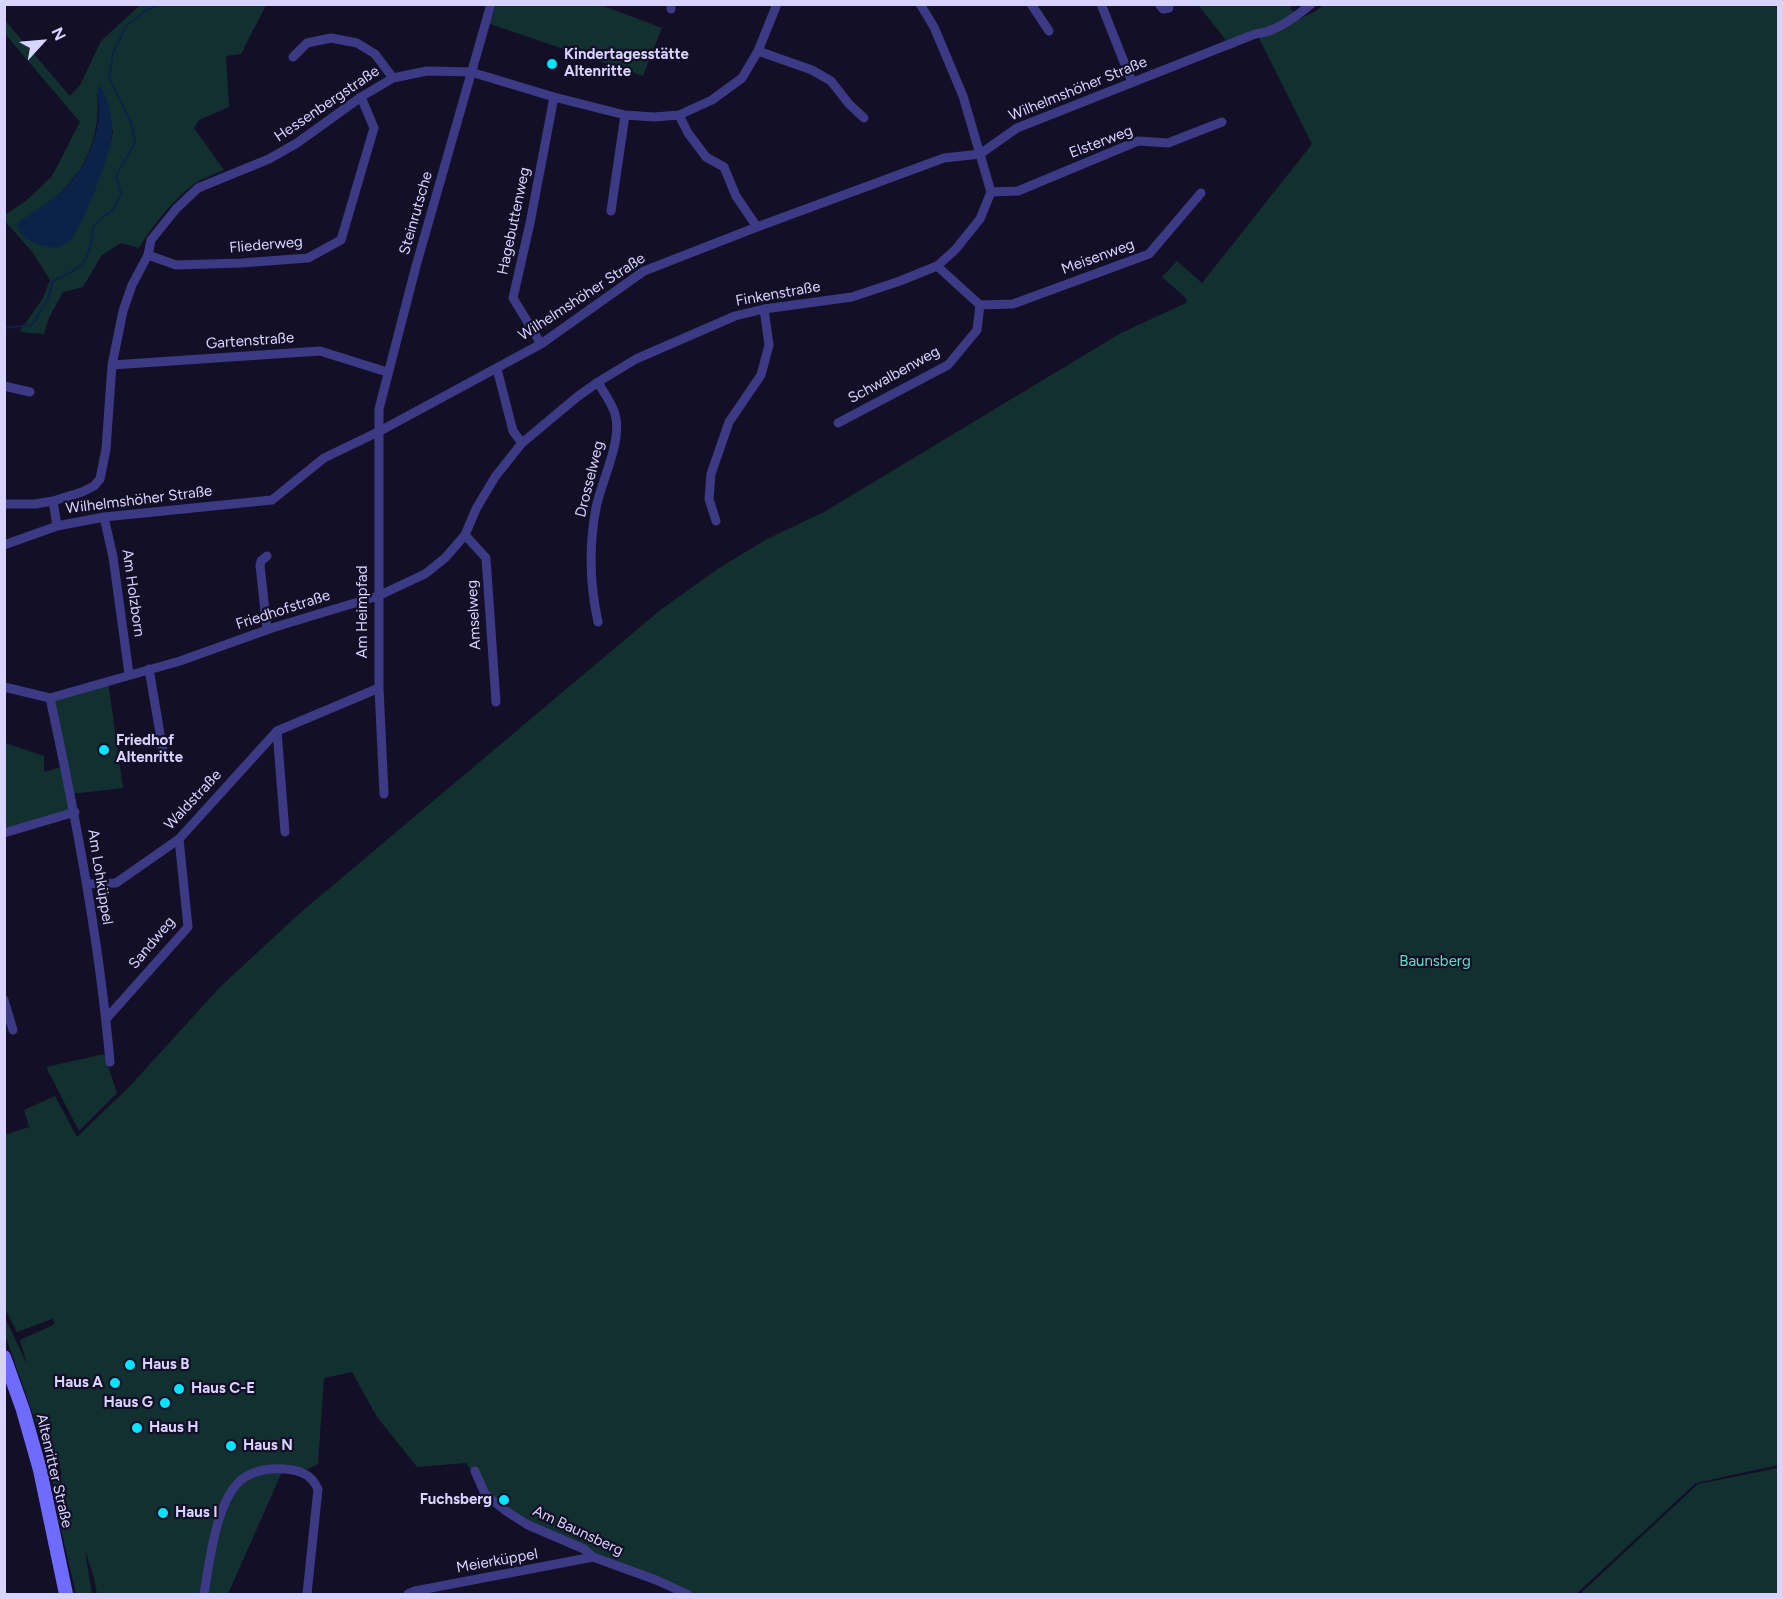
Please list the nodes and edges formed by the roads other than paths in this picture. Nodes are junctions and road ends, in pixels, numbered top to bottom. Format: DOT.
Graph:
graph roads {
  1 [pos="490,4"];
  2 [pos="777,4"];
  3 [pos="920,4"];
  4 [pos="1031,4"];
  5 [pos="1101,4"];
  6 [pos="1159,4"];
  7 [pos="1311,4"];
  8 [pos="1169,8"];
  9 [pos="1049,31"];
  10 [pos="759,51"];
  11 [pos="293,57"];
  12 [pos="471,72"];
  13 [pos="393,78"];
  14 [pos="1132,82"];
  15 [pos="361,97"];
  16 [pos="554,97"];
  17 [pos="625,115"];
  18 [pos="679,115"];
  19 [pos="864,118"];
  20 [pos="1222,122"];
  21 [pos="980,154"];
  22 [pos="992,192"];
  23 [pos="1201,193"];
  24 [pos="611,211"];
  25 [pos="757,227"];
  26 [pos="148,255"];
  27 [pos="938,266"];
  28 [pos="980,305"];
  29 [pos="764,309"];
  30 [pos="541,344"];
  31 [pos="112,366"];
  32 [pos="497,369"];
  33 [pos="387,372"];
  34 [pos="598,382"];
  35 [pos="4,386"];
  36 [pos="30,393"];
  37 [pos="838,423"];
  38 [pos="380,430"];
  39 [pos="522,443"];
  40 [pos="53,501"];
  41 [pos="4,504"];
  42 [pos="104,517"];
  43 [pos="716,521"];
  44 [pos="57,526"];
  45 [pos="465,535"];
  46 [pos="4,545"];
  47 [pos="267,555"];
  48 [pos="425,574"];
  49 [pos="378,596"];
  50 [pos="598,622"];
  51 [pos="267,630"];
  52 [pos="149,669"];
  53 [pos="129,674"];
  54 [pos="4,687"];
  55 [pos="379,688"];
  56 [pos="50,698"];
  57 [pos="495,702"];
  58 [pos="277,731"];
  59 [pos="164,757"];
  60 [pos="384,794"];
  61 [pos="75,812"];
  62 [pos="285,832"];
  63 [pos="4,833"];
  64 [pos="179,839"];
  65 [pos="87,884"];
  66 [pos="4,1000"];
  67 [pos="106,1018"];
  68 [pos="13,1030"];
  69 [pos="110,1062"];
  70 [pos="4,1357"];
  71 [pos="475,1471"];
  72 [pos="592,1557"];
  73 [pos="66,1594"];
  74 [pos="204,1594"];
  75 [pos="307,1594"];
  76 [pos="408,1594"];
  77 [pos="687,1594"];
  1 -- 12 [label="street, Steinrutsche"];
  2 -- 10 [label="street, Hessenbergstraße"];
  3 -- 21 [label="street"];
  4 -- 9 [label="street"];
  5 -- 14 [label="street"];
  6 -- 8 [label="street"];
  7 -- 14 [label="street, Wilhelmshöher Straße"];
  10 -- 18 [label="street, Hessenbergstraße"];
  10 -- 19 [label="street"];
  11 -- 13 [label="street"];
  12 -- 13 [label="street, Hessenbergstraße"];
  12 -- 16 [label="street, Hessenbergstraße"];
  12 -- 33 [label="street, Steinrutsche"];
  13 -- 15 [label="street, Hessenbergstraße"];
  14 -- 21 [label="street, Wilhelmshöher Straße"];
  15 -- 26 [label="street, Hessenbergstraße"];
  15 -- 26 [label="street, Fliederweg"];
  16 -- 17 [label="street, Hessenbergstraße"];
  16 -- 30 [label="street, Hagebuttenweg"];
  17 -- 18 [label="street, Hessenbergstraße"];
  17 -- 24 [label="street"];
  18 -- 25 [label="street"];
  20 -- 22 [label="street, Elsterweg"];
  21 -- 22 [label="street"];
  21 -- 25 [label="street, Wilhelmshöher Straße"];
  22 -- 27 [label="street, Finkenstraße"];
  23 -- 28 [label="street, Meisenweg"];
  25 -- 30 [label="street, Wilhelmshöher Straße"];
  26 -- 31 [label="street, Hessenbergstraße"];
  27 -- 28 [label="street"];
  27 -- 29 [label="street, Finkenstraße"];
  28 -- 37 [label="street, Schwalbenweg"];
  29 -- 34 [label="street, Finkenstraße"];
  29 -- 43 [label="street"];
  30 -- 32 [label="street, Wilhelmshöher Straße"];
  31 -- 33 [label="street, Gartenstraße"];
  31 -- 40 [label="street, Hessenbergstraße"];
  32 -- 38 [label="street, Wilhelmshöher Straße"];
  32 -- 39 [label="street"];
  33 -- 38 [label="street, Steinrutsche"];
  34 -- 39 [label="street, Finkenstraße"];
  34 -- 50 [label="street, Drosselweg"];
  35 -- 36 [label="street"];
  38 -- 42 [label="street, Wilhelmshöher Straße"];
  38 -- 49 [label="street, Am Heimpfad"];
  39 -- 45 [label="street, Finkenstraße"];
  40 -- 41 [label="street"];
  40 -- 44 [label="street"];
  42 -- 44 [label="street, Wilhelmshöher Straße"];
  42 -- 53 [label="street, Am Holzborn"];
  44 -- 46 [label="street, Wilhelmshöher Straße"];
  45 -- 48 [label="street, Finkenstraße"];
  45 -- 57 [label="street, Amselweg"];
  47 -- 51 [label="street"];
  48 -- 49 [label="street, Friedhofstraße"];
  49 -- 51 [label="street, Friedhofstraße"];
  49 -- 55 [label="street, Am Heimpfad"];
  51 -- 52 [label="street, Friedhofstraße"];
  52 -- 53 [label="street, Friedhofstraße"];
  52 -- 59 [label="street"];
  53 -- 56 [label="street, Friedhofstraße"];
  54 -- 56 [label="street"];
  55 -- 58 [label="street, Waldstraße"];
  55 -- 60 [label="street, Am Heimpfad"];
  56 -- 61 [label="street, Am Lohküppel"];
  58 -- 62 [label="street"];
  58 -- 64 [label="street, Waldstraße"];
  61 -- 63 [label="street"];
  61 -- 65 [label="street, Am Lohküppel"];
  64 -- 65 [label="street, Waldstraße"];
  64 -- 67 [label="street, Sandweg"];
  65 -- 67 [label="street, Am Lohküppel"];
  66 -- 68 [label="street"];
  67 -- 69 [label="street, Am Lohküppel"];
  70 -- 73 [label="main road, Altenritter Straße"];
  71 -- 72 [label="street, Am Baunsberg"];
  72 -- 76 [label="street, Meierküppel"];
  72 -- 77 [label="street, Am Baunsberg"];
  74 -- 75 [label="street"];
}
